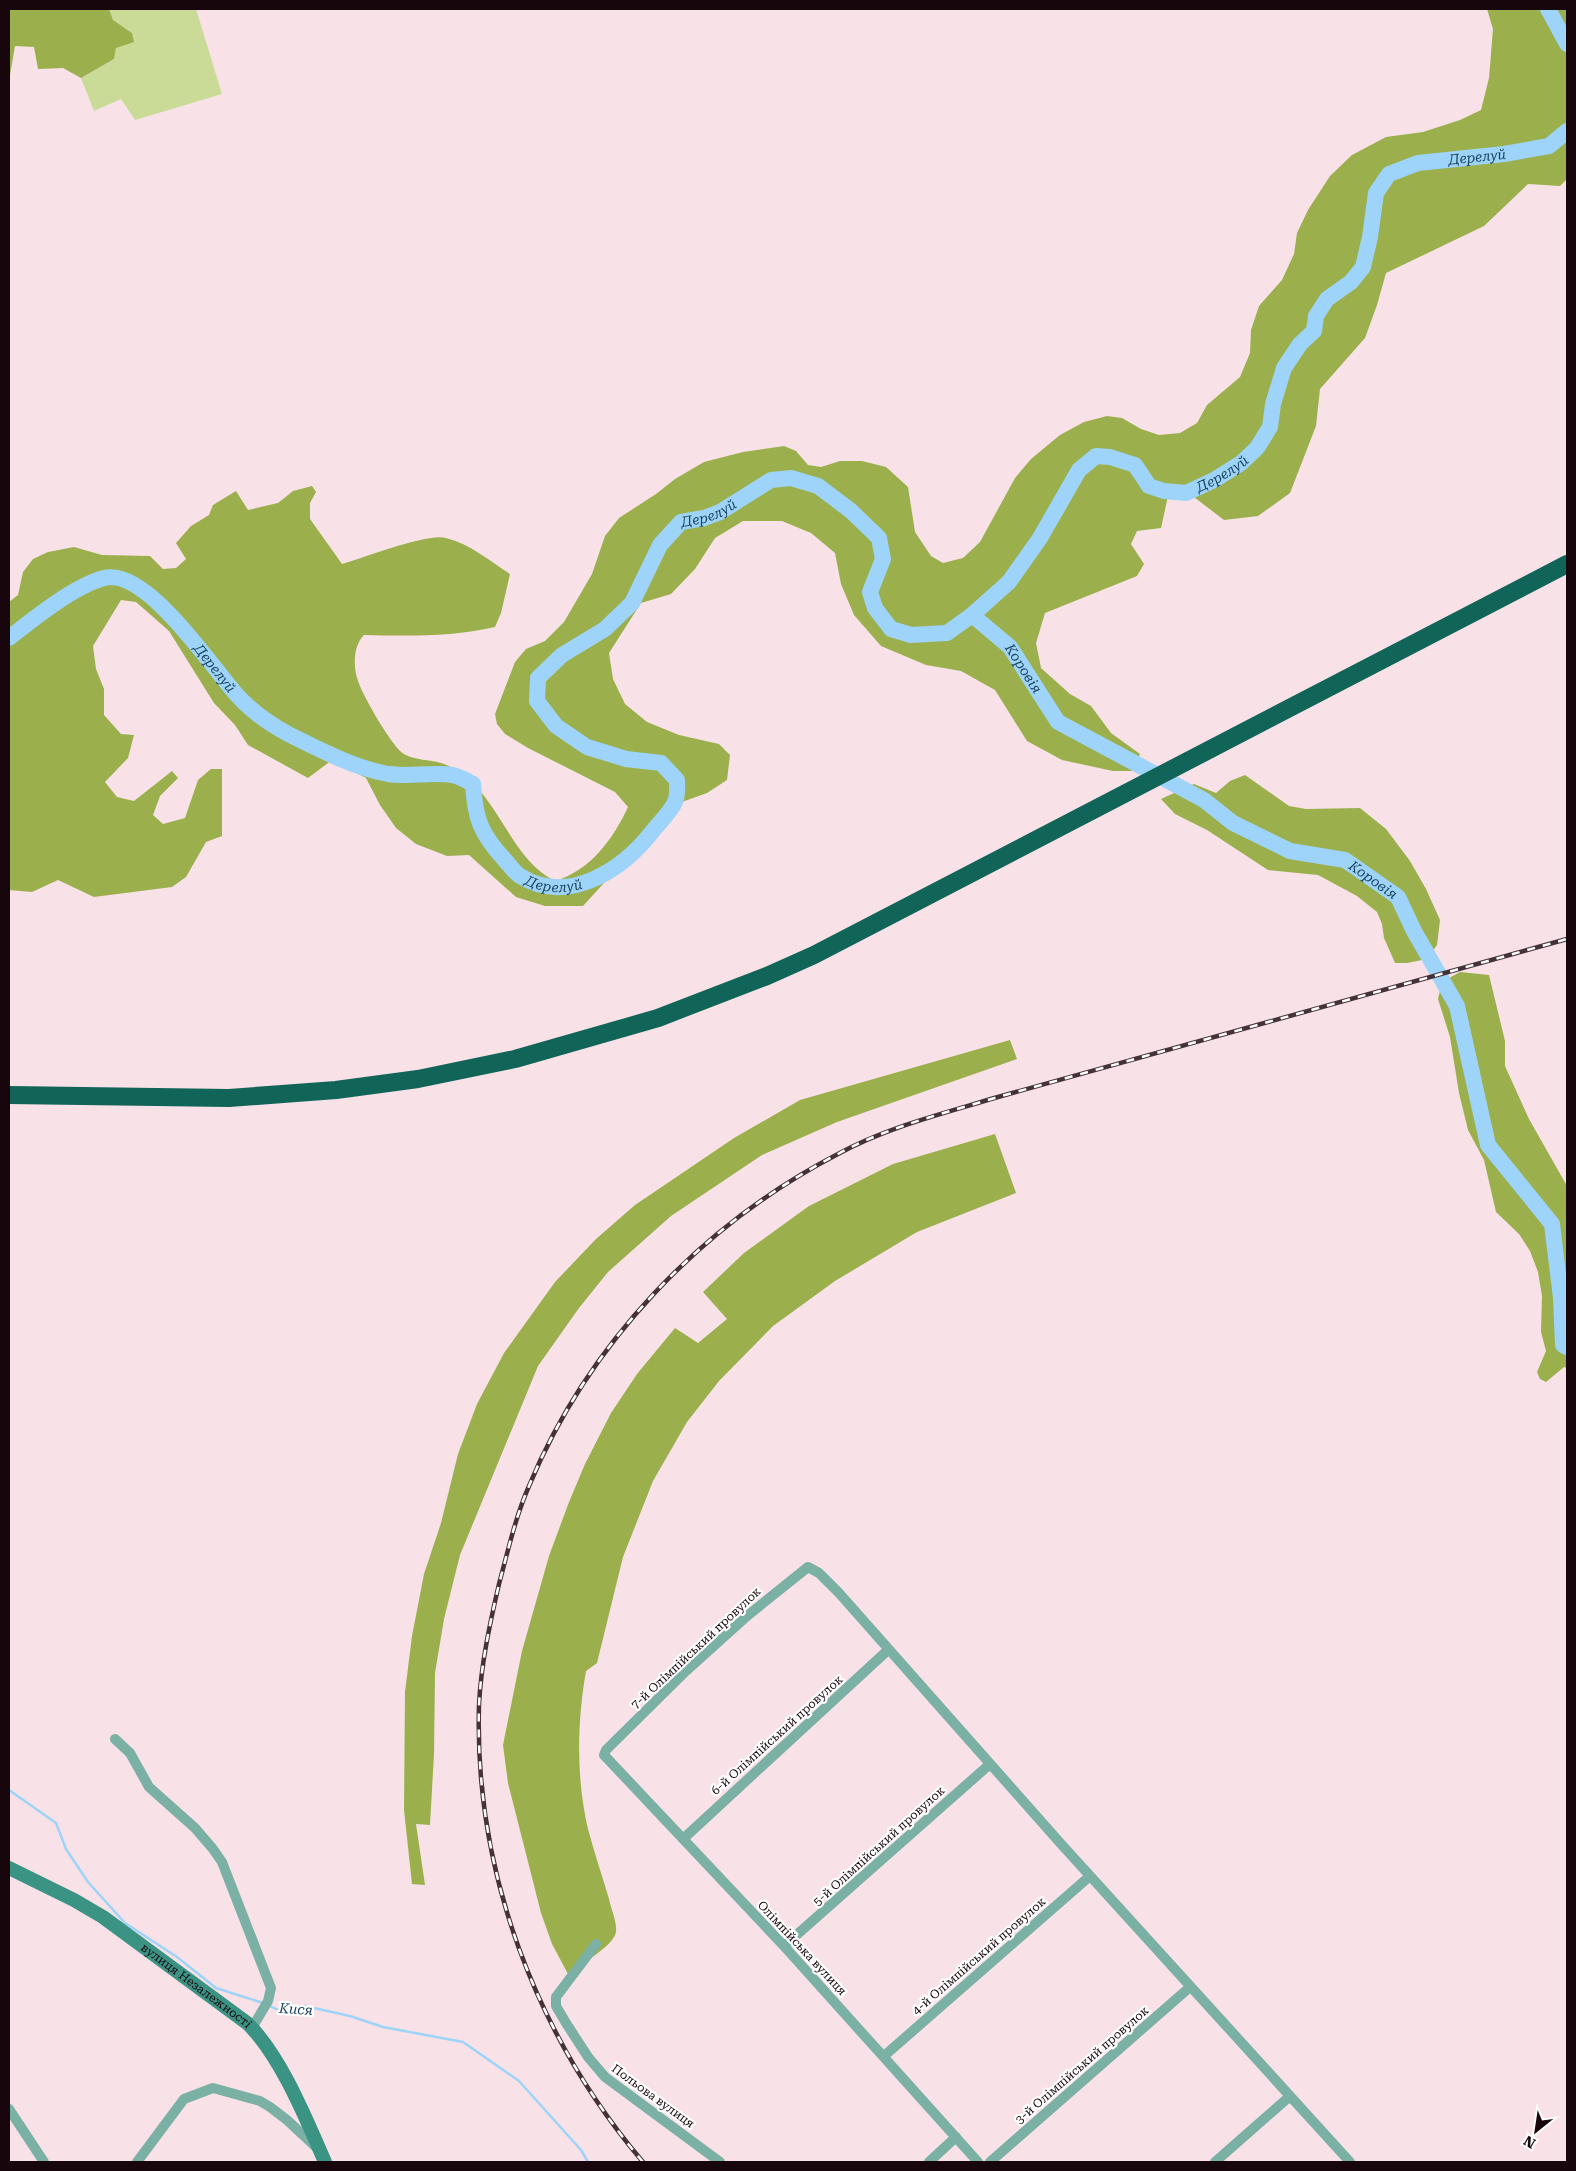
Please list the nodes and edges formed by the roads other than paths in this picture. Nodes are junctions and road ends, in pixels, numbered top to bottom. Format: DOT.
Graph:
graph roads {
  1 [pos="1567,564"];
  2 [pos="9,1095"];
  3 [pos="888,1650"];
  4 [pos="115,1739"];
  5 [pos="604,1755"];
  6 [pos="990,1764"];
  7 [pos="683,1839"];
  8 [pos="9,1868"];
  9 [pos="1090,1876"];
  10 [pos="596,1944"];
  11 [pos="784,1946"];
  12 [pos="1190,1987"];
  13 [pos="252,2028"];
  14 [pos="884,2056"];
  15 [pos="1289,2096"];
  16 [pos="9,2109"];
  17 [pos="956,2137"];
  18 [pos="323,2157"];
  19 [pos="44,2162"];
  20 [pos="137,2162"];
  21 [pos="720,2162"];
  22 [pos="930,2162"];
  23 [pos="978,2162"];
  24 [pos="990,2162"];
  25 [pos="1215,2162"];
  26 [pos="1350,2162"];
  1 -- 2 [label="highway"];
  3 -- 5 [label="street, 7-й Олімпійський провулок"];
  3 -- 6 [label="street"];
  3 -- 7 [label="street, 6-й Олімпійський провулок"];
  4 -- 13 [label="street"];
  5 -- 7 [label="street, Олімпійська вулиця"];
  6 -- 9 [label="street"];
  6 -- 11 [label="street, 5-й Олімпійський провулок"];
  7 -- 11 [label="street, Олімпійська вулиця"];
  8 -- 13 [label="street, вулиця Незалежності"];
  9 -- 12 [label="street"];
  9 -- 14 [label="street, 4-й Олімпійський провулок"];
  10 -- 21 [label="street, Польова вулиця"];
  11 -- 14 [label="street, Олімпійська вулиця"];
  12 -- 15 [label="street"];
  12 -- 24 [label="street, 3-й Олімпійський провулок"];
  13 -- 18 [label="street, вулиця Незалежності"];
  14 -- 17 [label="street, Олімпійська вулиця"];
  15 -- 25 [label="street"];
  15 -- 26 [label="street"];
  16 -- 19 [label="street"];
  17 -- 22 [label="street"];
  17 -- 23 [label="street, Олімпійська вулиця"];
  18 -- 20 [label="street"];
}
